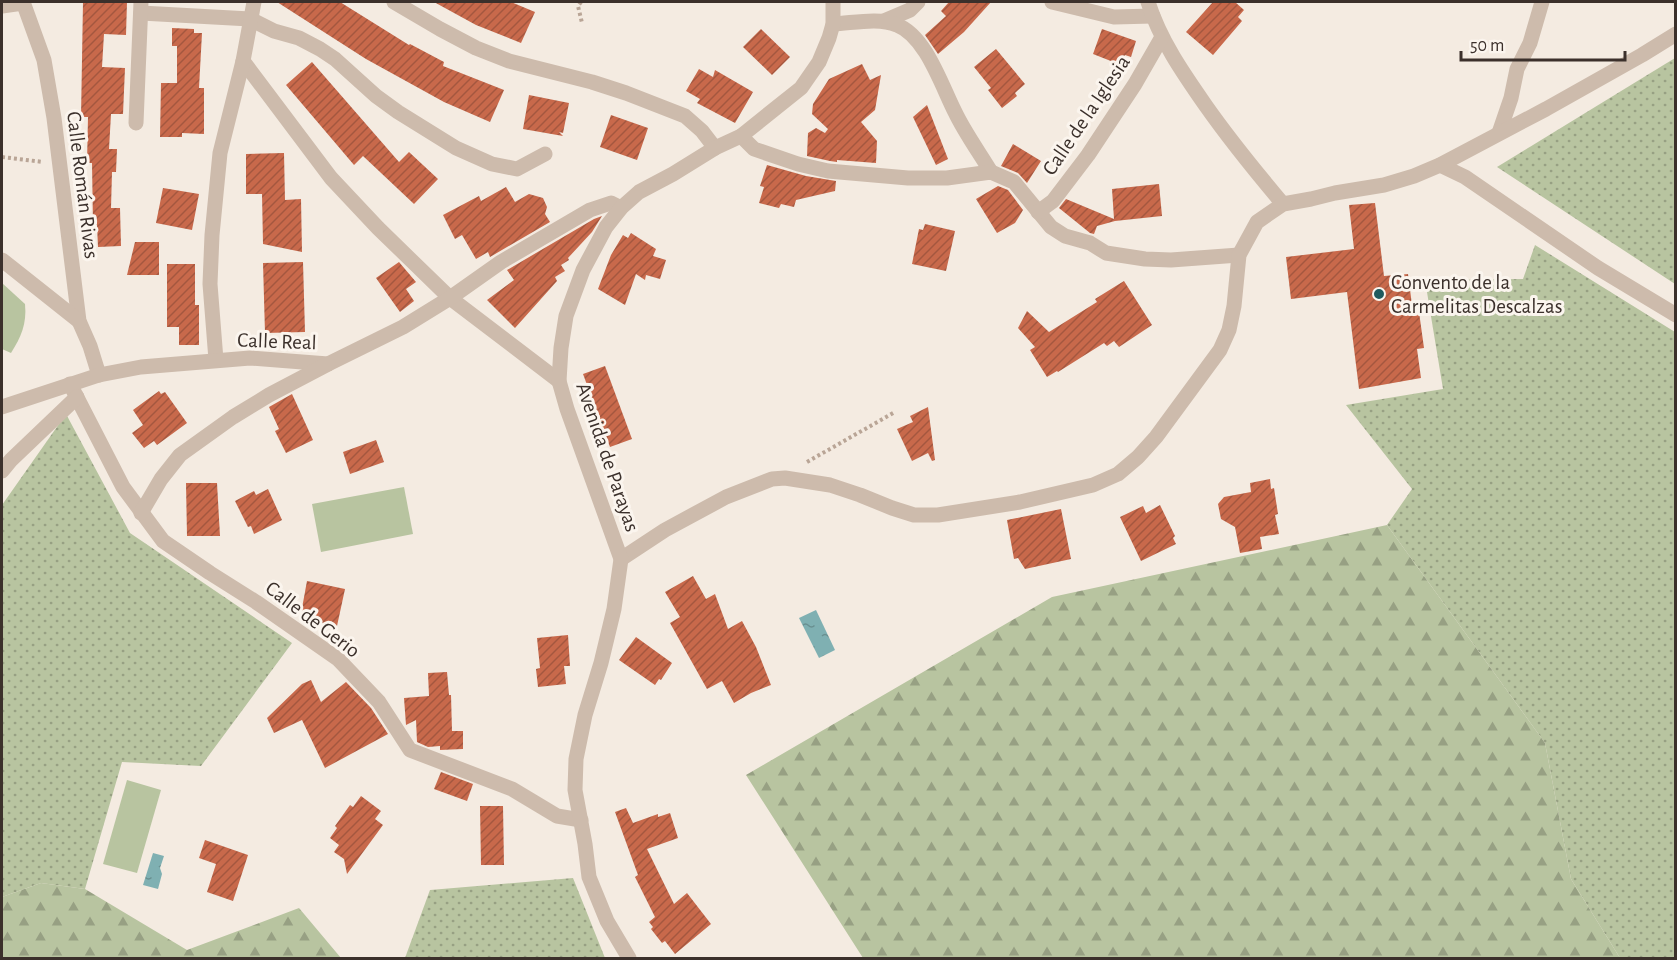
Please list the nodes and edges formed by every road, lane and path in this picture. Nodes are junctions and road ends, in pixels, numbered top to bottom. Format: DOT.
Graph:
graph roads {
  1 [pos="23,2"];
  2 [pos="254,2"];
  3 [pos="394,2"];
  4 [pos="581,2"];
  5 [pos="833,2"];
  6 [pos="918,2"];
  7 [pos="1052,2"];
  8 [pos="1542,2"];
  9 [pos="2,6"];
  10 [pos="141,7"];
  11 [pos="1151,9"];
  12 [pos="250,19"];
  13 [pos="884,21"];
  14 [pos="582,23"];
  15 [pos="833,24"];
  16 [pos="1676,34"];
  17 [pos="1162,37"];
  18 [pos="243,61"];
  19 [pos="136,123"];
  20 [pos="1499,134"];
  21 [pos="741,136"];
  22 [pos="715,148"];
  23 [pos="544,154"];
  24 [pos="2,157"];
  25 [pos="59,164"];
  26 [pos="1440,165"];
  27 [pos="991,172"];
  28 [pos="1283,204"];
  29 [pos="621,208"];
  30 [pos="1038,212"];
  31 [pos="1239,255"];
  32 [pos="2,260"];
  33 [pos="450,298"];
  34 [pos="1676,315"];
  35 [pos="79,321"];
  36 [pos="216,360"];
  37 [pos="328,364"];
  38 [pos="99,375"];
  39 [pos="559,381"];
  40 [pos="73,391"];
  41 [pos="2,407"];
  42 [pos="895,412"];
  43 [pos="2,471"];
  44 [pos="785,478"];
  45 [pos="141,513"];
  46 [pos="621,560"];
  47 [pos="581,820"];
  48 [pos="629,958"];
  1 -- 9 [label="street"];
  1 -- 25 [label="street, Calle Román Rivas"];
  2 -- 12 [label="street"];
  3 -- 22 [label="street"];
  4 -- 14 [label="path"];
  5 -- 15 [label="street, Avenida de Parayas"];
  6 -- 13 [label="street"];
  7 -- 11 [label="street"];
  8 -- 20 [label="street"];
  10 -- 12 [label="street"];
  10 -- 19 [label="street"];
  11 -- 17 [label="street"];
  12 -- 18 [label="street"];
  12 -- 23 [label="street"];
  13 -- 15 [label="street"];
  13 -- 27 [label="street"];
  15 -- 21 [label="street, Avenida de Parayas"];
  16 -- 20 [label="street"];
  17 -- 28 [label="street"];
  17 -- 30 [label="street, Calle de la Iglesia"];
  18 -- 33 [label="street"];
  18 -- 36 [label="street"];
  20 -- 26 [label="street"];
  21 -- 22 [label="street, Avenida de Parayas"];
  21 -- 27 [label="street"];
  22 -- 29 [label="street, Avenida de Parayas"];
  24 -- 25 [label="path"];
  25 -- 35 [label="street, Calle Román Rivas"];
  26 -- 28 [label="street"];
  26 -- 34 [label="street"];
  27 -- 30 [label="street, Calle de la Iglesia"];
  28 -- 31 [label="street"];
  29 -- 33 [label="street, Calle Real"];
  29 -- 39 [label="street, Avenida de Parayas"];
  30 -- 31 [label="street, Calle de la Iglesia"];
  31 -- 44 [label="street"];
  32 -- 35 [label="street"];
  33 -- 37 [label="street, Calle Real"];
  33 -- 39 [label="street"];
  35 -- 38 [label="street, Calle Román Rivas"];
  36 -- 37 [label="street, Calle Real"];
  36 -- 38 [label="street, Calle Real"];
  37 -- 45 [label="street"];
  38 -- 40 [label="street, Calle Real"];
  39 -- 46 [label="street, Avenida de Parayas"];
  40 -- 41 [label="street, Calle Real"];
  40 -- 43 [label="street"];
  40 -- 45 [label="street, Calle de Gerio"];
  42 -- 44 [label="path"];
  44 -- 46 [label="street"];
  45 -- 47 [label="street, Calle de Gerio"];
  46 -- 47 [label="street, Avenida de Parayas"];
  47 -- 48 [label="street, Avenida de Parayas"];
}
